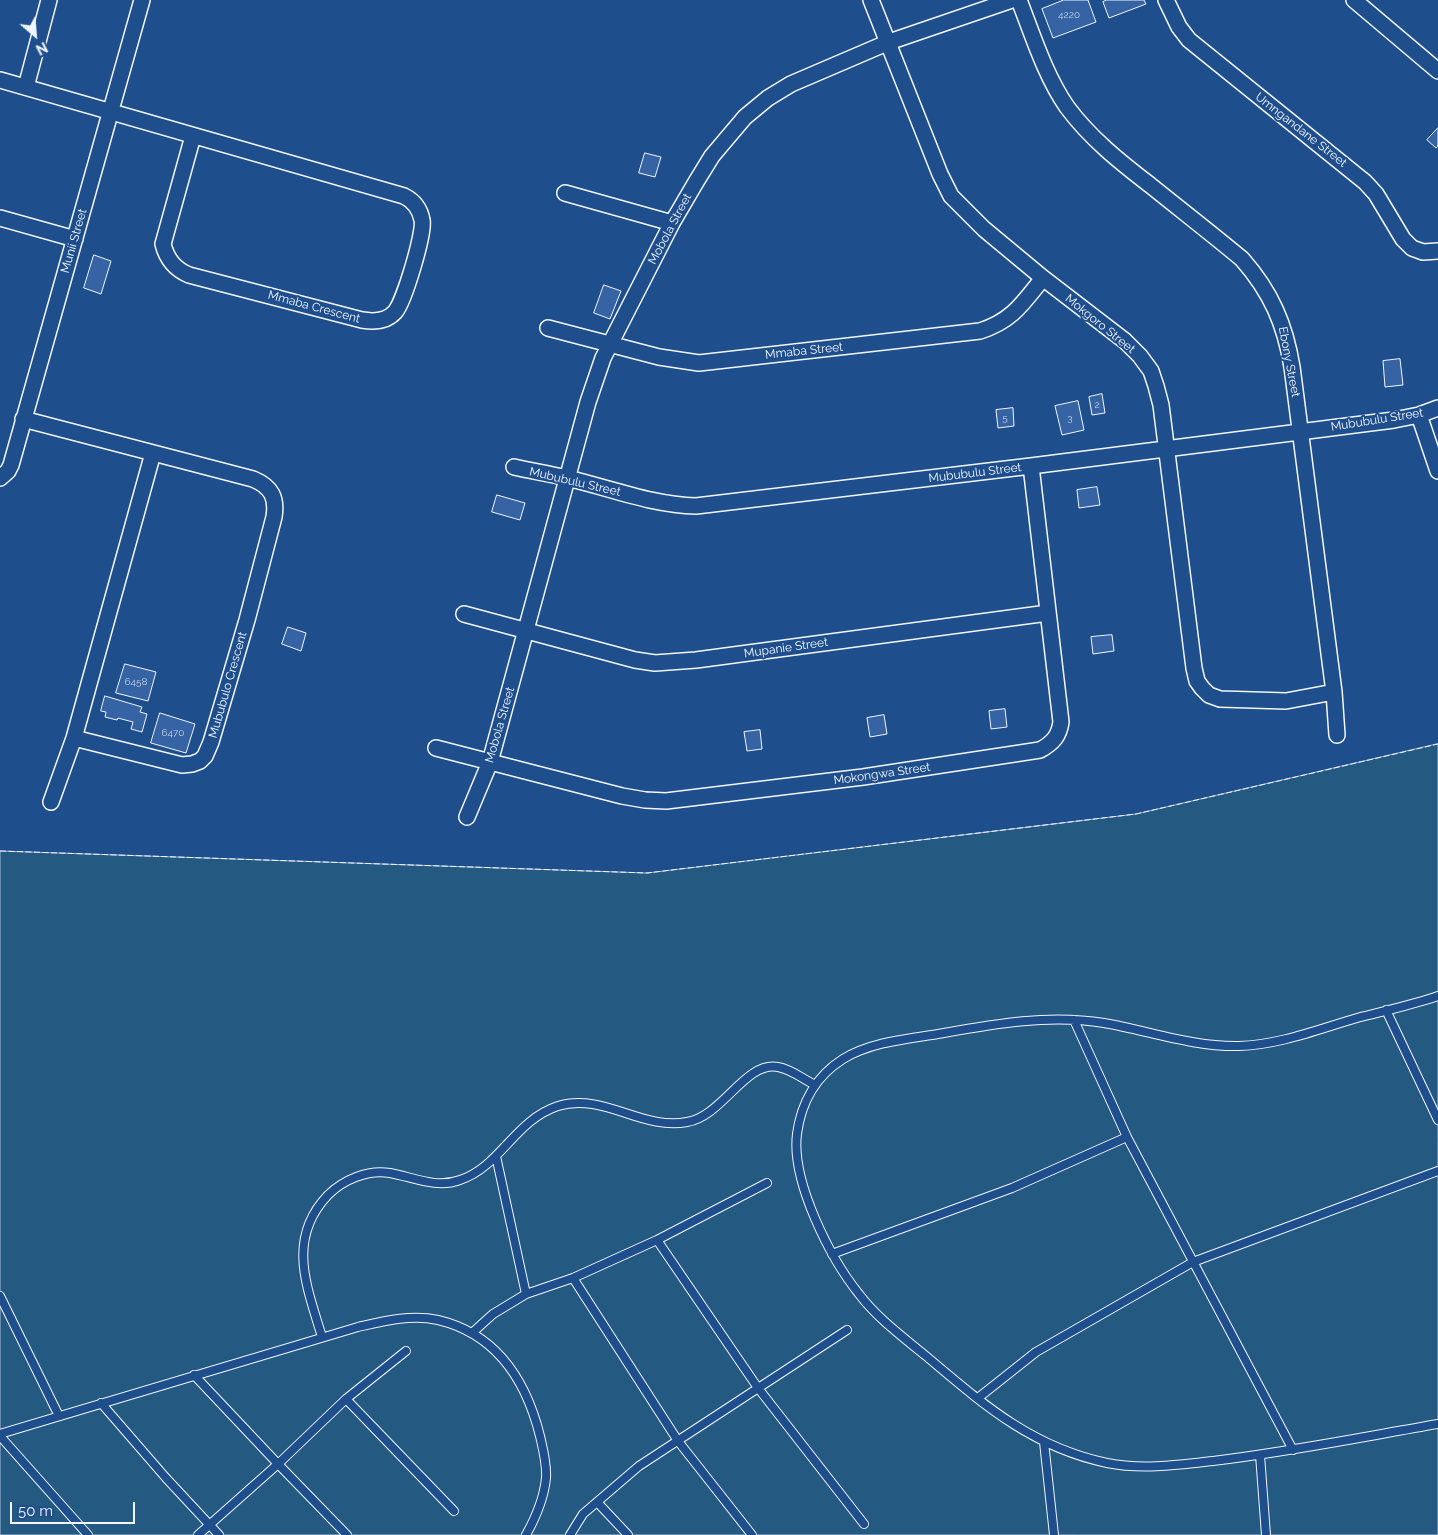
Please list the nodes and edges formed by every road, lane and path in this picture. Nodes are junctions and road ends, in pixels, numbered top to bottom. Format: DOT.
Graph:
graph roads {
  1 [pos="49,0"];
  2 [pos="142,0"];
  3 [pos="871,0"];
  4 [pos="1012,0"];
  5 [pos="1019,0"];
  6 [pos="1166,0"];
  7 [pos="1354,0"];
  8 [pos="889,42"];
  9 [pos="1438,71"];
  10 [pos="0,80"];
  11 [pos="26,87"];
  12 [pos="111,112"];
  13 [pos="193,136"];
  14 [pos="565,193"];
  15 [pos="0,218"];
  16 [pos="672,223"];
  17 [pos="75,239"];
  18 [pos="1438,251"];
  19 [pos="1043,278"];
  20 [pos="548,328"];
  21 [pos="611,344"];
  22 [pos="1438,408"];
  23 [pos="1419,415"];
  24 [pos="22,419"];
  25 [pos="1301,432"];
  26 [pos="1167,449"];
  27 [pos="153,453"];
  28 [pos="1031,466"];
  29 [pos="514,467"];
  30 [pos="1438,470"];
  31 [pos="0,478"];
  32 [pos="567,478"];
  33 [pos="1048,613"];
  34 [pos="464,614"];
  35 [pos="527,630"];
  36 [pos="1334,692"];
  37 [pos="1338,735"];
  38 [pos="74,738"];
  39 [pos="436,748"];
  40 [pos="490,762"];
  41 [pos="51,802"];
  42 [pos="467,818"];
  43 [pos="1438,996"];
  44 [pos="1386,1010"];
  45 [pos="1074,1020"];
  46 [pos="815,1085"];
  47 [pos="1438,1120"];
  48 [pos="1127,1137"];
  49 [pos="496,1156"];
  50 [pos="1438,1171"];
  51 [pos="767,1183"];
  52 [pos="657,1240"];
  53 [pos="832,1254"];
  54 [pos="1193,1262"];
  55 [pos="573,1278"];
  56 [pos="526,1294"];
  57 [pos="0,1296"];
  58 [pos="847,1330"];
  59 [pos="472,1333"];
  60 [pos="322,1337"];
  61 [pos="406,1351"];
  62 [pos="194,1375"];
  63 [pos="758,1388"];
  64 [pos="978,1398"];
  65 [pos="346,1399"];
  66 [pos="101,1403"];
  67 [pos="59,1416"];
  68 [pos="1438,1424"];
  69 [pos="0,1435"];
  70 [pos="678,1440"];
  71 [pos="1044,1442"];
  72 [pos="1293,1450"];
  73 [pos="1260,1455"];
  74 [pos="278,1464"];
  75 [pos="597,1502"];
  76 [pos="454,1511"];
  77 [pos="864,1524"];
  78 [pos="209,1525"];
  79 [pos="88,1535"];
  80 [pos="198,1535"];
  81 [pos="219,1535"];
  82 [pos="347,1535"];
  83 [pos="526,1535"];
  84 [pos="570,1535"];
  85 [pos="628,1535"];
  86 [pos="752,1535"];
  87 [pos="1054,1535"];
  88 [pos="1266,1535"];
  1 -- 11 [label="street"];
  2 -- 12 [label="street, Munii Street"];
  3 -- 8 [label="street, Mokgoro Street"];
  4 -- 8 [label="street, Mobola Street"];
  5 -- 25 [label="street, Ebony Street"];
  6 -- 18 [label="street, Umngandane Street"];
  7 -- 9 [label="street"];
  8 -- 16 [label="street, Mobola Street"];
  8 -- 19 [label="street, Mokgoro Street"];
  10 -- 11 [label="street, Mmaba Crescent"];
  11 -- 12 [label="street, Mmaba Crescent"];
  12 -- 13 [label="street, Mmaba Crescent"];
  12 -- 17 [label="street, Munii Street"];
  13 -- 13 [label="street, Mmaba Crescent"];
  14 -- 16 [label="street"];
  15 -- 17 [label="street"];
  16 -- 21 [label="street, Mobola Street"];
  17 -- 24 [label="street, Munii Street"];
  19 -- 21 [label="street, Mmaba Street"];
  19 -- 26 [label="street, Mokgoro Street"];
  20 -- 21 [label="street, Mmaba Street"];
  21 -- 32 [label="street, Mobola Street"];
  22 -- 23 [label="street, Mububulu Street"];
  23 -- 25 [label="street, Mububulu Street"];
  23 -- 30 [label="street"];
  24 -- 27 [label="street, Mububulo Crescent"];
  24 -- 31 [label="street, Munii Street"];
  25 -- 26 [label="street, Mububulu Street"];
  25 -- 36 [label="street, Ebony Street"];
  26 -- 28 [label="street, Mububulu Street"];
  26 -- 36 [label="street, Mokgoro Street"];
  27 -- 38 [label="street"];
  27 -- 38 [label="street, Mububulo Crescent"];
  28 -- 32 [label="street, Mububulu Street"];
  28 -- 33 [label="street, Mokongwa Street"];
  29 -- 32 [label="street, Mububulu Street"];
  32 -- 35 [label="street, Mobola Street"];
  33 -- 35 [label="street, Mupanie Street"];
  33 -- 40 [label="street, Mokongwa Street"];
  34 -- 35 [label="street"];
  35 -- 40 [label="street, Mobola Street"];
  36 -- 37 [label="street, Ebony Street"];
  38 -- 41 [label="street"];
  39 -- 40 [label="street, Mokongwa Street"];
  40 -- 42 [label="street, Mobola Street"];
  43 -- 44 [label="lane"];
  44 -- 45 [label="lane"];
  44 -- 47 [label="lane"];
  45 -- 46 [label="lane"];
  45 -- 48 [label="lane"];
  46 -- 49 [label="lane"];
  46 -- 53 [label="lane"];
  48 -- 53 [label="lane"];
  48 -- 54 [label="lane"];
  49 -- 56 [label="lane"];
  49 -- 60 [label="lane"];
  50 -- 54 [label="lane"];
  51 -- 52 [label="lane"];
  52 -- 55 [label="lane"];
  52 -- 63 [label="lane"];
  53 -- 64 [label="lane"];
  54 -- 64 [label="lane"];
  54 -- 72 [label="lane"];
  55 -- 56 [label="lane"];
  55 -- 70 [label="lane"];
  56 -- 59 [label="lane"];
  57 -- 67 [label="lane"];
  58 -- 63 [label="lane"];
  59 -- 60 [label="lane"];
  59 -- 83 [label="lane"];
  60 -- 62 [label="lane"];
  61 -- 65 [label="lane"];
  62 -- 66 [label="lane"];
  62 -- 74 [label="lane"];
  63 -- 70 [label="lane"];
  63 -- 77 [label="lane"];
  64 -- 71 [label="lane"];
  65 -- 74 [label="lane"];
  65 -- 76 [label="lane"];
  66 -- 67 [label="lane"];
  66 -- 78 [label="lane"];
  67 -- 69 [label="lane"];
  68 -- 72 [label="lane"];
  69 -- 79 [label="lane"];
  70 -- 75 [label="lane"];
  70 -- 86 [label="lane"];
  71 -- 73 [label="lane"];
  71 -- 87 [label="lane"];
  72 -- 73 [label="lane"];
  73 -- 88 [label="lane"];
  74 -- 78 [label="lane"];
  74 -- 82 [label="lane"];
  75 -- 84 [label="lane"];
  75 -- 85 [label="lane"];
  78 -- 80 [label="lane"];
  78 -- 81 [label="lane"];
}
